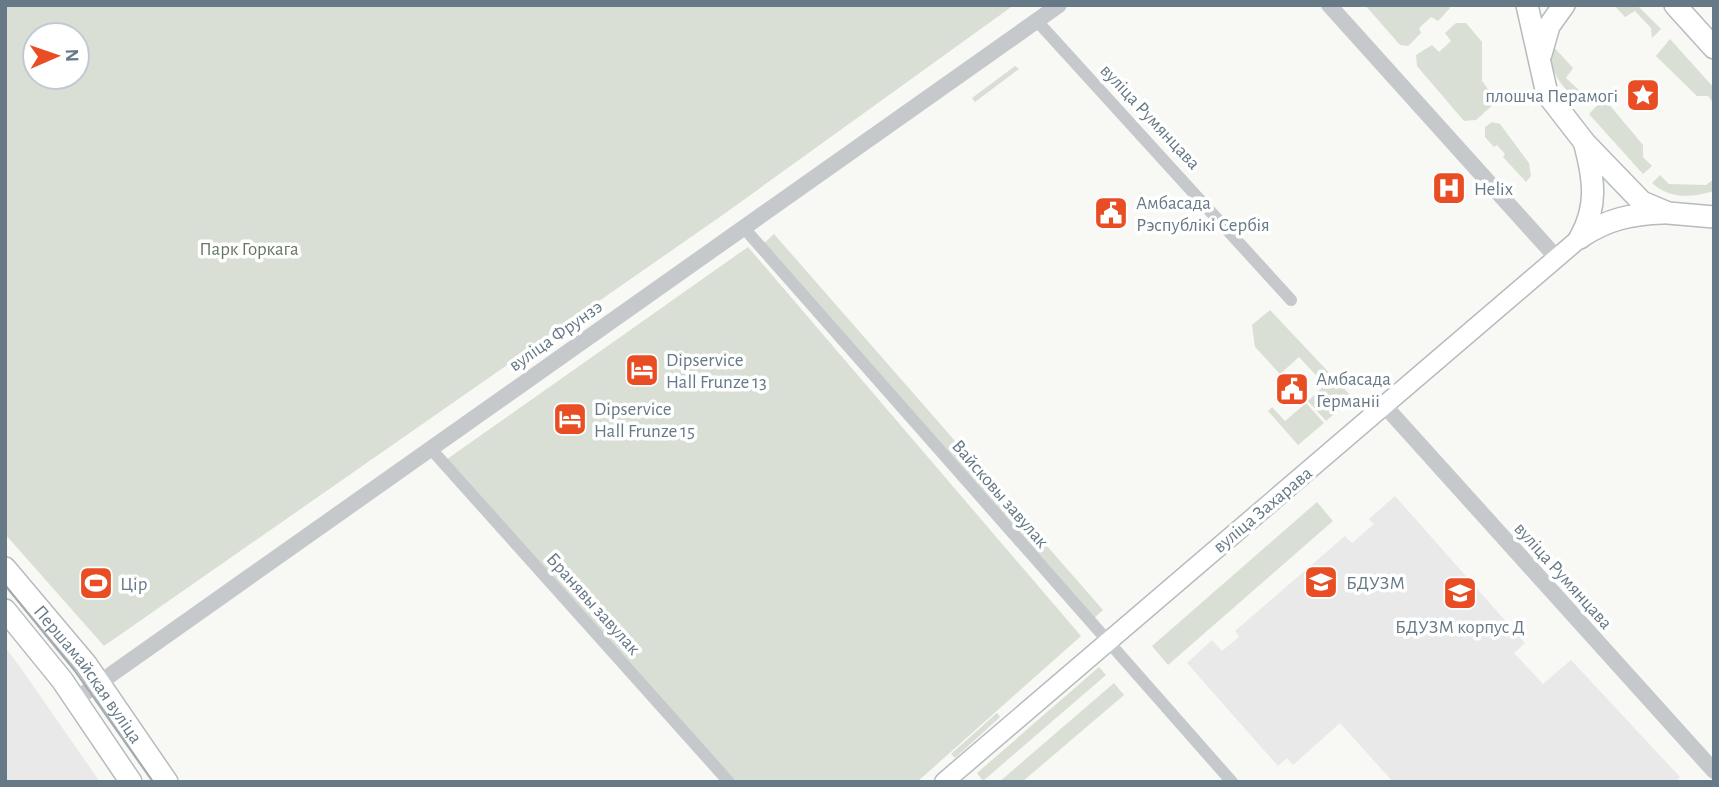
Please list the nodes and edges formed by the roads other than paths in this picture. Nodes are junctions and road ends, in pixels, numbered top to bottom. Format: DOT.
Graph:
graph roads {
  1 [pos="1059,5"];
  2 [pos="1329,5"];
  3 [pos="1527,5"];
  4 [pos="1564,5"];
  5 [pos="1675,5"];
  6 [pos="1037,21"];
  7 [pos="1713,47"];
  8 [pos="1541,64"];
  9 [pos="1585,143"];
  10 [pos="1714,210"];
  11 [pos="1668,213"];
  12 [pos="1692,215"];
  13 [pos="1714,217"];
  14 [pos="744,228"];
  15 [pos="1580,237"];
  16 [pos="1556,257"];
  17 [pos="1292,300"];
  18 [pos="1384,405"];
  19 [pos="431,449"];
  20 [pos="5,568"];
  21 [pos="5,610"];
  22 [pos="1108,643"];
  23 [pos="99,683"];
  24 [pos="75,700"];
  25 [pos="1714,771"];
  26 [pos="131,782"];
  27 [pos="167,782"];
  28 [pos="729,782"];
  29 [pos="944,782"];
  30 [pos="1232,782"];
  1 -- 6 [label="street, вуліца Фрунзэ"];
  2 -- 16 [label="street"];
  3 -- 8 [label="main road"];
  4 -- 8 [label="main road"];
  5 -- 7 [label="main road"];
  6 -- 14 [label="street, вуліца Фрунзэ"];
  6 -- 17 [label="street, вуліца Румянцава"];
  8 -- 9 [label="main road"];
  9 -- 11 [label="main road"];
  9 -- 15 [label="main road"];
  10 -- 12 [label="main road"];
  11 -- 12 [label="main road"];
  11 -- 15 [label="main road"];
  12 -- 13 [label="main road"];
  14 -- 19 [label="street, вуліца Фрунзэ"];
  14 -- 22 [label="street, Вайсковы завулак"];
  15 -- 16 [label="main road, вуліца Захарава"];
  16 -- 18 [label="main road, вуліца Захарава"];
  18 -- 22 [label="main road, вуліца Захарава"];
  18 -- 25 [label="street, вуліца Румянцава"];
  19 -- 23 [label="street, вуліца Фрунзэ"];
  19 -- 28 [label="street, Бранявы завулак"];
  20 -- 23 [label="main road, Першамайская вуліца"];
  21 -- 24 [label="main road, Першамайская вуліца"];
  22 -- 29 [label="main road, вуліца Захарава"];
  22 -- 30 [label="street, Вайсковы завулак"];
  23 -- 24 [label="street, вуліца Фрунзэ"];
  23 -- 27 [label="main road, Першамайская вуліца"];
  24 -- 26 [label="main road, Першамайская вуліца"];
}
